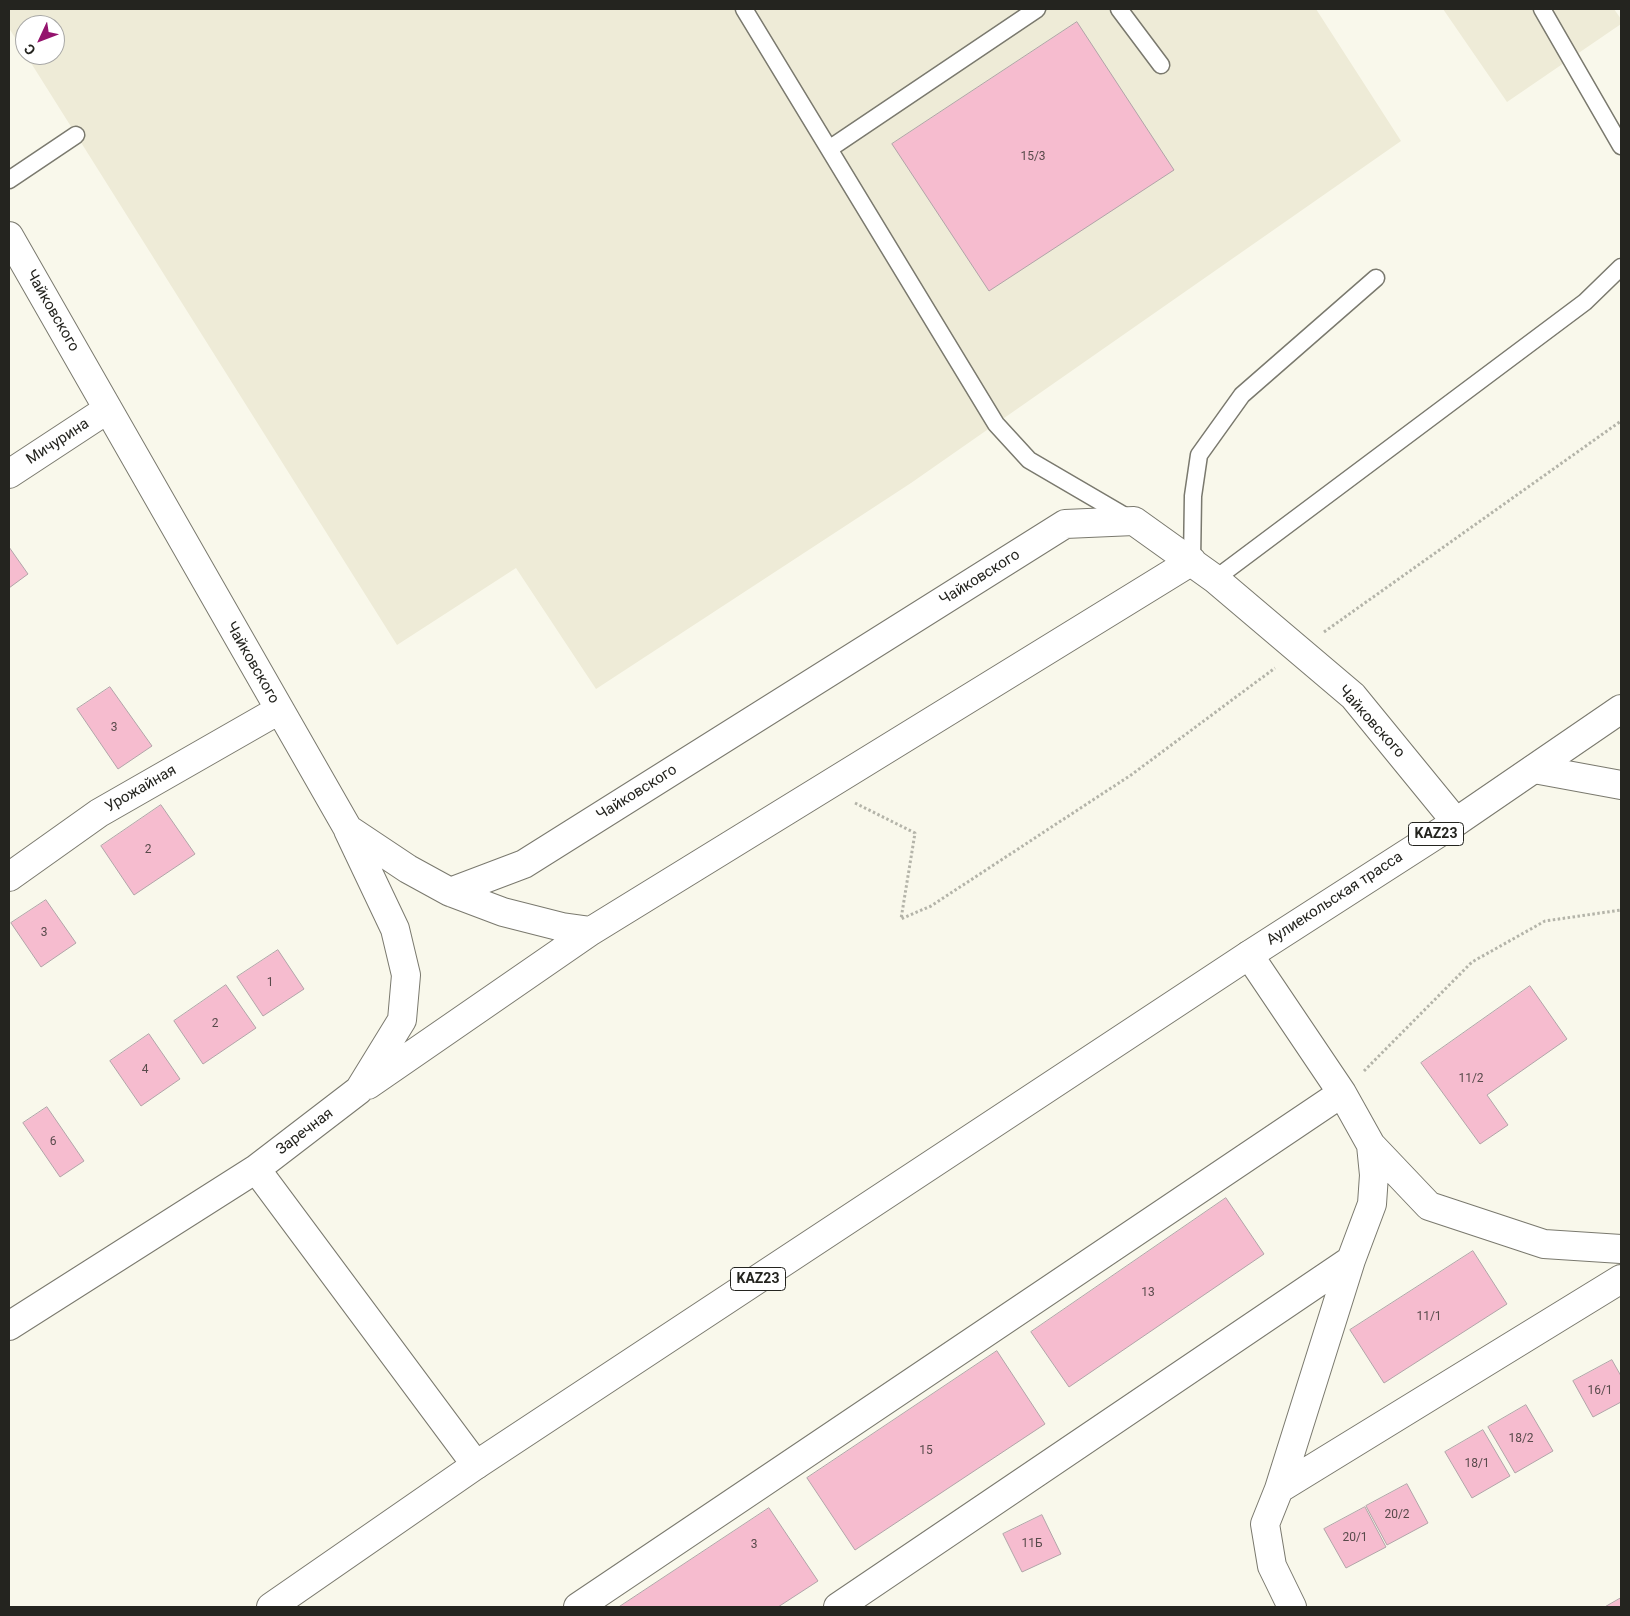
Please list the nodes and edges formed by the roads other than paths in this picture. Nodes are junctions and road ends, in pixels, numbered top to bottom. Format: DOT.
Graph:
graph roads {
  1 [pos="744,9"];
  2 [pos="1037,9"];
  3 [pos="1119,9"];
  4 [pos="1542,9"];
  5 [pos="1161,65"];
  6 [pos="76,136"];
  7 [pos="1621,146"];
  8 [pos="829,149"];
  9 [pos="9,180"];
  10 [pos="9,236"];
  11 [pos="1621,267"];
  12 [pos="1376,278"];
  13 [pos="108,409"];
  14 [pos="9,474"];
  15 [pos="1134,521"];
  16 [pos="1192,561"];
  17 [pos="1215,579"];
  18 [pos="1621,709"];
  19 [pos="279,710"];
  20 [pos="1534,769"];
  21 [pos="1621,784"];
  22 [pos="1456,822"];
  23 [pos="348,829"];
  24 [pos="9,877"];
  25 [pos="450,892"];
  26 [pos="591,932"];
  27 [pos="1249,955"];
  28 [pos="359,1090"];
  29 [pos="1342,1093"];
  30 [pos="1371,1145"];
  31 [pos="256,1169"];
  32 [pos="1621,1249"];
  33 [pos="1351,1260"];
  34 [pos="1621,1279"];
  35 [pos="9,1326"];
  36 [pos="476,1465"];
  37 [pos="1279,1489"];
  38 [pos="272,1607"];
  39 [pos="578,1607"];
  40 [pos="838,1607"];
  41 [pos="1292,1607"];
  1 -- 8 [label="lane"];
  2 -- 8 [label="lane"];
  3 -- 5 [label="lane"];
  4 -- 7 [label="lane"];
  6 -- 9 [label="lane"];
  8 -- 15 [label="lane"];
  10 -- 13 [label="main road, Чайковского"];
  11 -- 17 [label="lane"];
  12 -- 16 [label="lane"];
  13 -- 14 [label="main road, Мичурина"];
  13 -- 19 [label="main road, Чайковского"];
  15 -- 16 [label="main road, Чайковского"];
  15 -- 25 [label="main road, Чайковского"];
  16 -- 17 [label="main road, Чайковского"];
  16 -- 26 [label="main road"];
  17 -- 22 [label="main road, Чайковского"];
  18 -- 20 [label="main road, Аулиекольская трасса / KAZ23"];
  19 -- 23 [label="main road, Чайковского"];
  19 -- 24 [label="main road, Урожайная"];
  20 -- 21 [label="main road"];
  20 -- 22 [label="main road, Аулиекольская трасса / KAZ23"];
  22 -- 27 [label="main road, Аулиекольская трасса / KAZ23"];
  23 -- 25 [label="main road, Чайковского"];
  23 -- 28 [label="main road, Заречная"];
  25 -- 26 [label="main road"];
  26 -- 28 [label="main road"];
  27 -- 29 [label="main road"];
  27 -- 36 [label="main road, KAZ23"];
  28 -- 31 [label="main road, Заречная"];
  29 -- 30 [label="main road"];
  29 -- 39 [label="main road"];
  30 -- 32 [label="main road"];
  30 -- 33 [label="main road"];
  31 -- 35 [label="main road, Заречная"];
  31 -- 36 [label="main road"];
  33 -- 37 [label="main road"];
  33 -- 40 [label="main road"];
  34 -- 37 [label="main road"];
  36 -- 38 [label="main road, KAZ23"];
  37 -- 41 [label="main road"];
}
